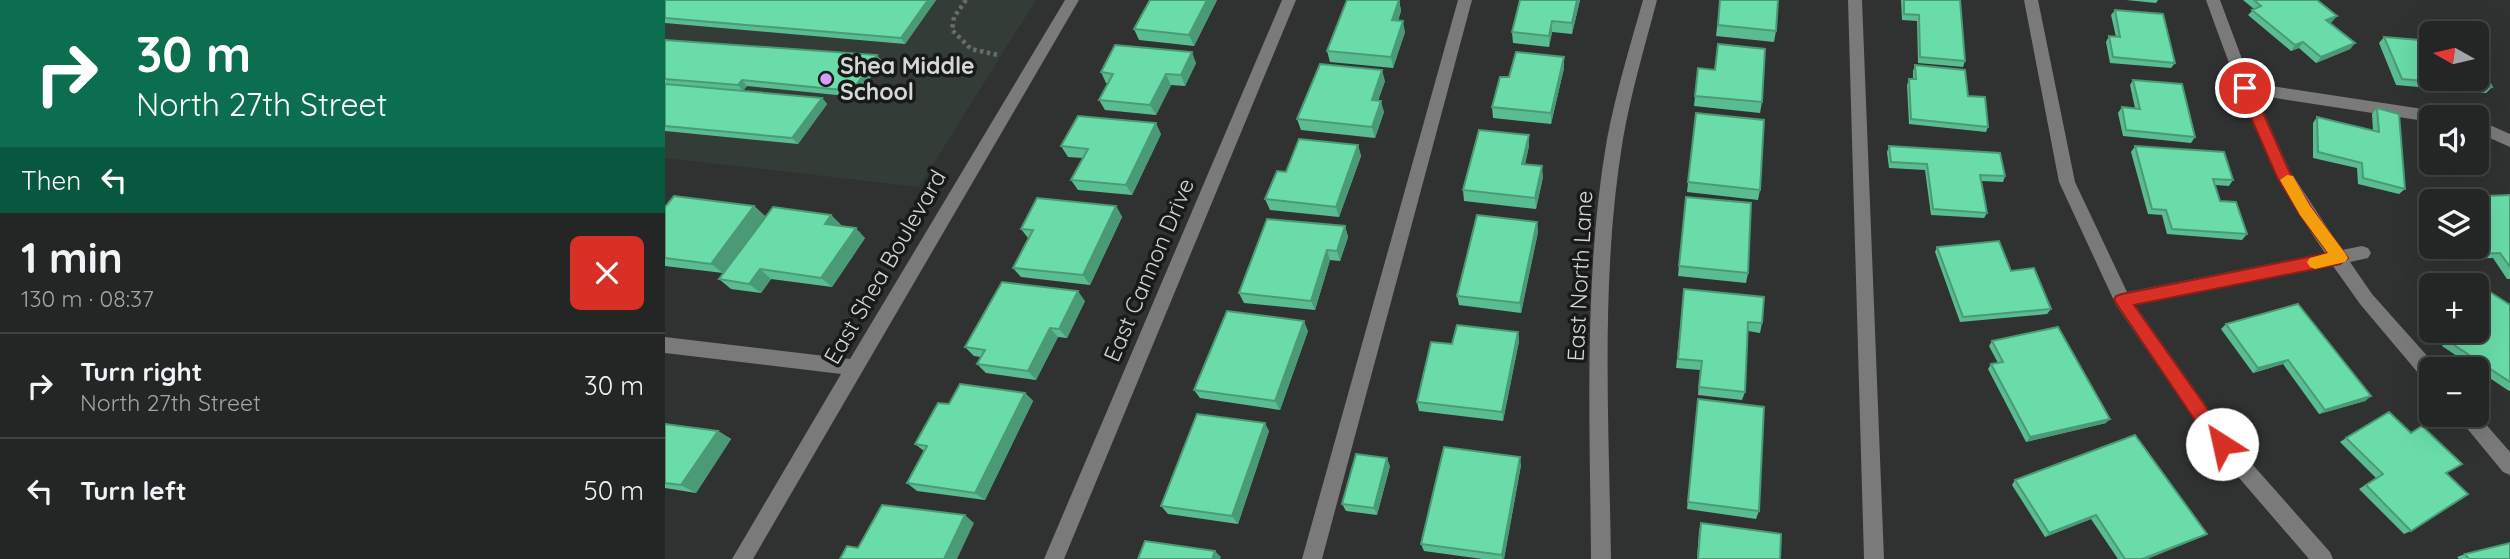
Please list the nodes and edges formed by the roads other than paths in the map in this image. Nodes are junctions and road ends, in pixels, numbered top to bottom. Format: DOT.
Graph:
graph roads {
  1 [pos="1072,0"];
  2 [pos="1289,0"];
  3 [pos="1465,0"];
  4 [pos="1650,0"];
  5 [pos="1855,0"];
  6 [pos="2031,0"];
  7 [pos="2213,0"];
  8 [pos="2245,88"];
  9 [pos="2419,114"];
  10 [pos="2489,131"];
  11 [pos="2510,141"];
  12 [pos="2362,253"];
  13 [pos="2340,258"];
  14 [pos="2122,300"];
  15 [pos="665,345"];
  16 [pos="2419,360"];
  17 [pos="855,368"];
  18 [pos="2476,427"];
  19 [pos="2510,466"];
  20 [pos="742,559"];
  21 [pos="1054,559"];
  22 [pos="1312,559"];
  23 [pos="1601,559"];
  24 [pos="1874,559"];
  25 [pos="2323,559"];
  1 -- 17 [label="street, East Shea Boulevard"];
  2 -- 21 [label="street, East Cannon Drive"];
  3 -- 22 [label="street"];
  4 -- 23 [label="street, East North Lane"];
  5 -- 24 [label="street"];
  6 -- 14 [label="street"];
  7 -- 8 [label="street"];
  8 -- 9 [label="street"];
  8 -- 13 [label="street"];
  10 -- 11 [label="street"];
  12 -- 13 [label="street"];
  13 -- 14 [label="street"];
  13 -- 16 [label="street"];
  14 -- 25 [label="street"];
  15 -- 17 [label="street"];
  17 -- 20 [label="street, East Shea Boulevard"];
  18 -- 19 [label="street"];
}
